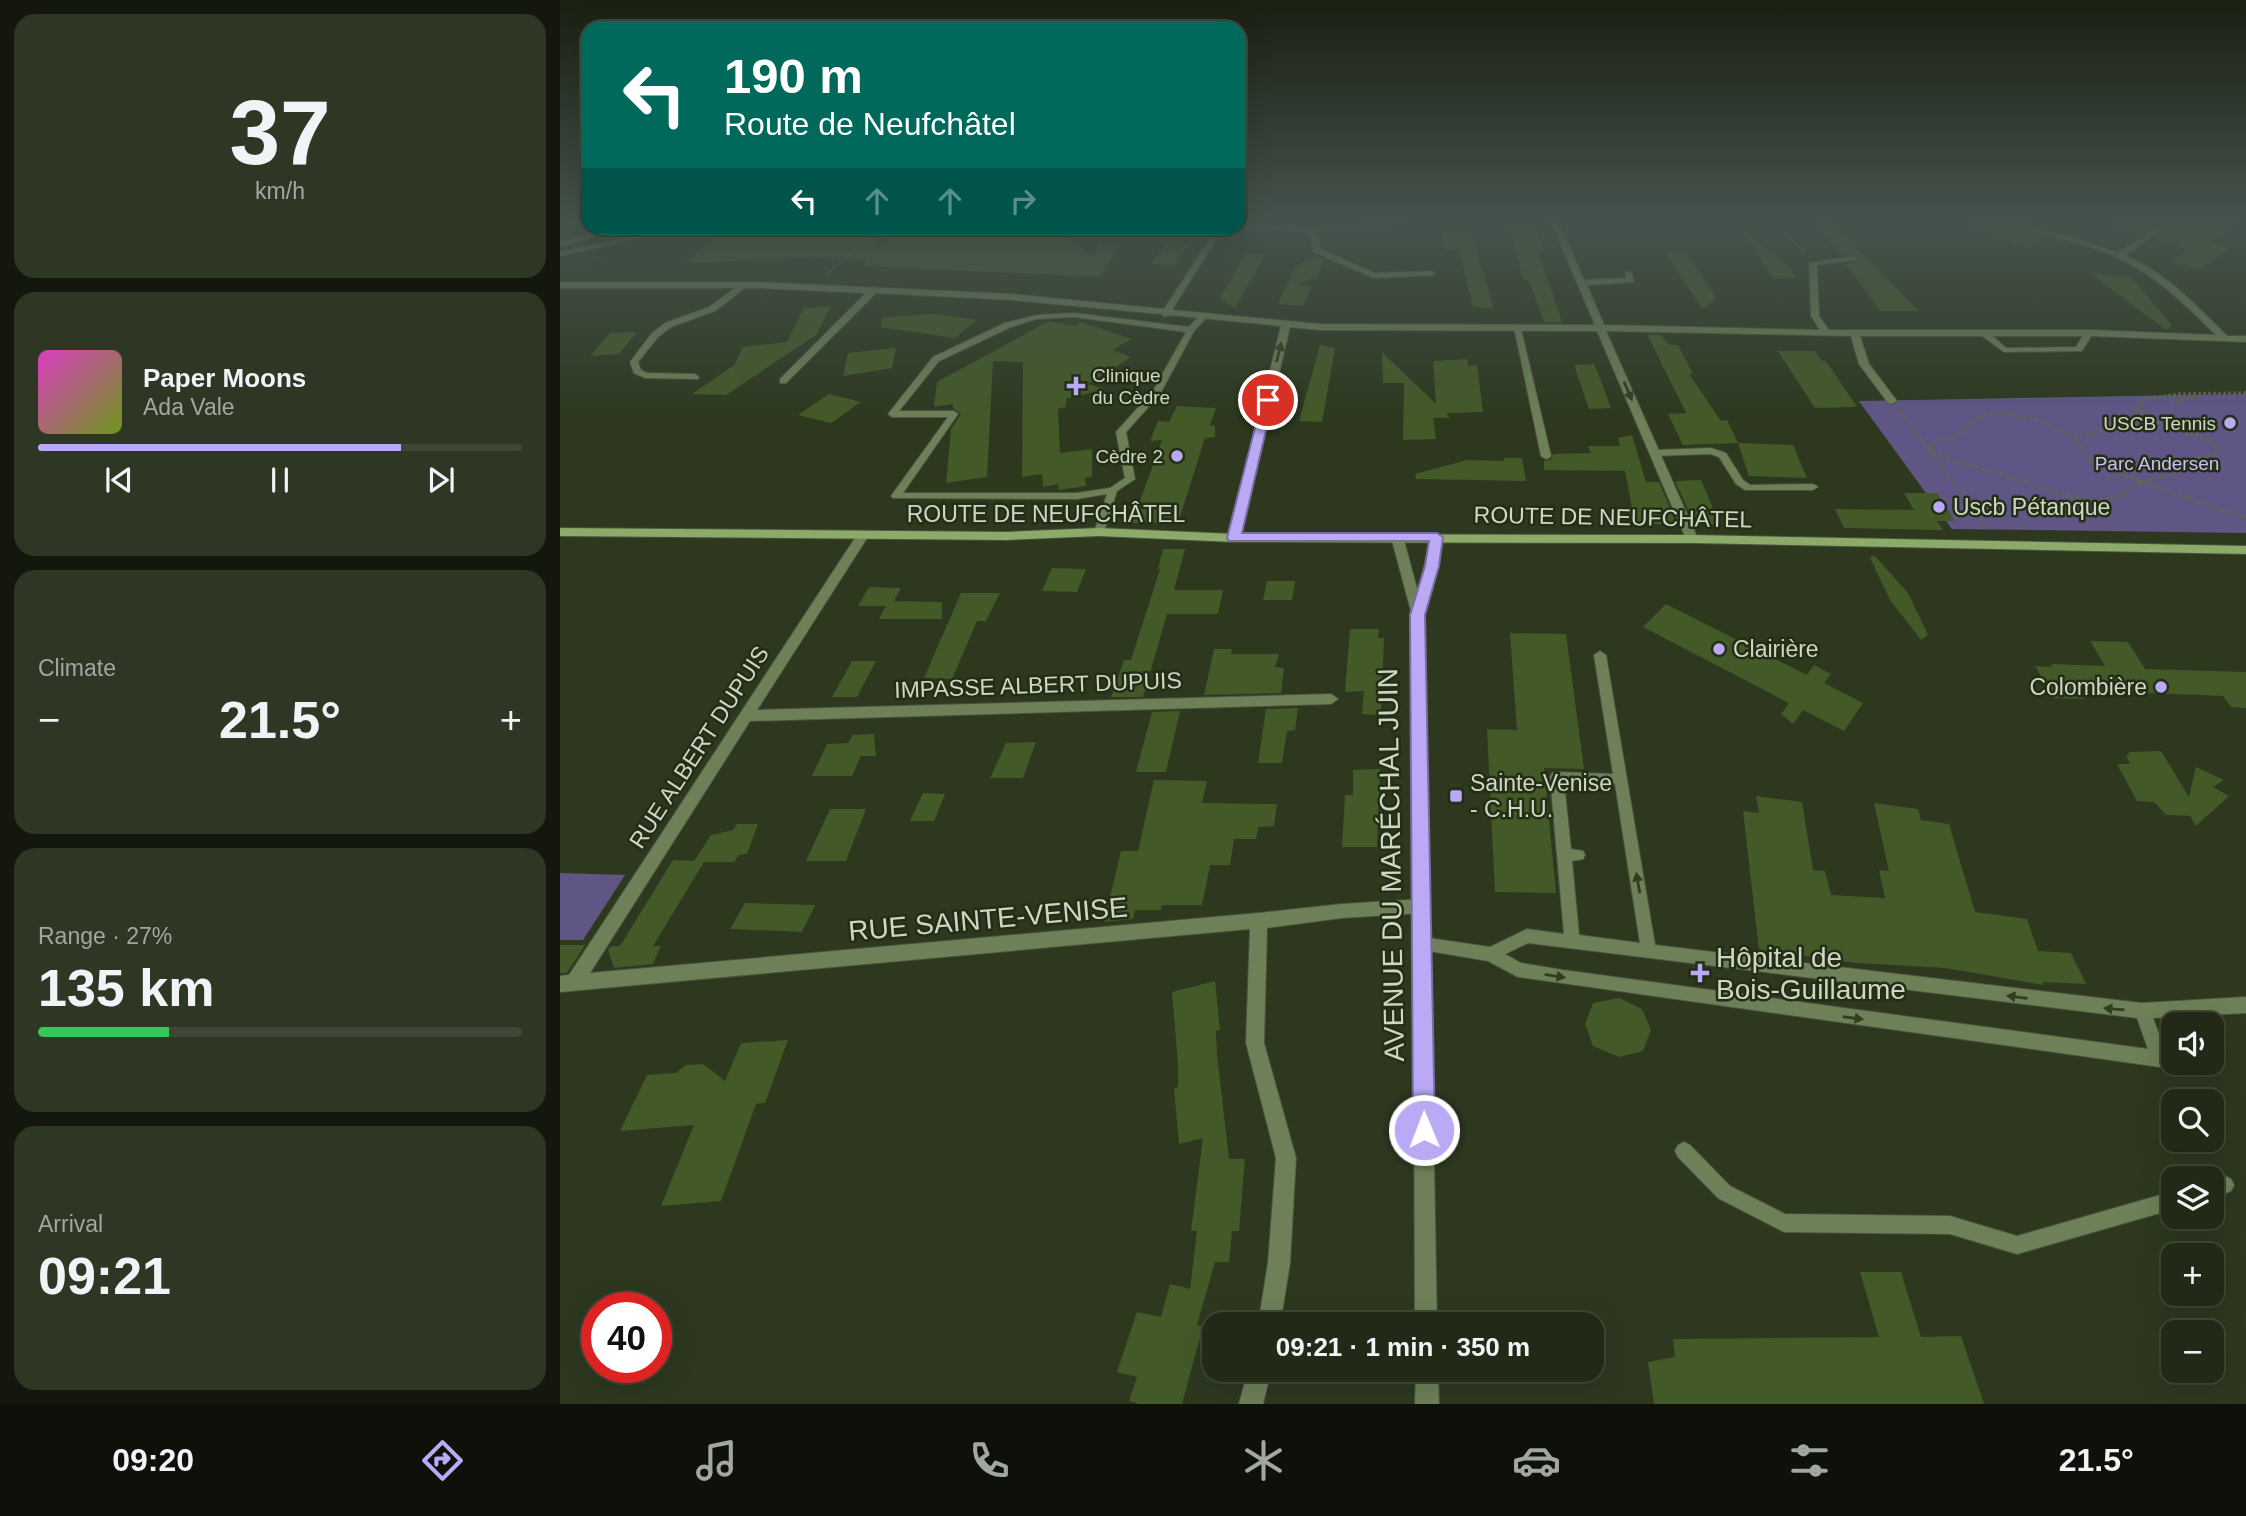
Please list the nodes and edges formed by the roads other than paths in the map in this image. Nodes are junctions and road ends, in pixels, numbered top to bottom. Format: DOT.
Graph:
graph roads {
  1 [pos="742,288"];
  2 [pos="800,288"];
  3 [pos="1182,288"];
  4 [pos="1584,288"];
  5 [pos="1814,288"];
  6 [pos="2171,288"];
  7 [pos="873,290"];
  8 [pos="1165,314"];
  9 [pos="1202,318"];
  10 [pos="1286,324"];
  11 [pos="1517,329"];
  12 [pos="1601,329"];
  13 [pos="1191,330"];
  14 [pos="1826,333"];
  15 [pos="1984,333"];
  16 [pos="2089,333"];
  17 [pos="1854,334"];
  18 [pos="2224,338"];
  19 [pos="2246,339"];
  20 [pos="695,377"];
  21 [pos="783,381"];
  22 [pos="1892,401"];
  23 [pos="1655,453"];
  24 [pos="1546,456"];
  25 [pos="1812,487"];
  26 [pos="1113,490"];
  27 [pos="1099,532"];
  28 [pos="560,533"];
  29 [pos="863,535"];
  30 [pos="1397,537"];
  31 [pos="1437,537"];
  32 [pos="1234,538"];
  33 [pos="1692,538"];
  34 [pos="2246,550"];
  35 [pos="1418,615"];
  36 [pos="1600,655"];
  37 [pos="1331,699"];
  38 [pos="746,716"];
  39 [pos="1620,779"];
  40 [pos="1422,906"];
  41 [pos="1259,922"];
  42 [pos="1572,941"];
  43 [pos="1422,944"];
  44 [pos="1649,951"];
  45 [pos="1491,954"];
  46 [pos="567,984"];
  47 [pos="2246,1005"];
  48 [pos="2142,1012"];
  49 [pos="1684,1151"];
  50 [pos="2161,1204"];
  51 [pos="1271,1312"];
  52 [pos="1426,1312"];
  53 [pos="1257,1382"];
  54 [pos="1427,1382"];
  55 [pos="1251,1404"];
  56 [pos="1427,1404"];
  1 -- 20 [label="lane"];
  2 -- 7 [label="street"];
  3 -- 8 [label="street"];
  4 -- 12 [label="street"];
  5 -- 14 [label="street"];
  6 -- 18 [label="street"];
  7 -- 8 [label="street"];
  7 -- 21 [label="street"];
  8 -- 9 [label="street"];
  9 -- 10 [label="street"];
  9 -- 13 [label="lane"];
  10 -- 11 [label="street"];
  32 -- 10 [label="street, one-way"];
  11 -- 12 [label="street"];
  11 -- 24 [label="lane"];
  12 -- 14 [label="street"];
  12 -- 23 [label="street, one-way"];
  13 -- 26 [label="lane"];
  13 -- 26 [label="lane"];
  14 -- 17 [label="street"];
  15 -- 16 [label="street"];
  15 -- 16 [label="lane"];
  15 -- 17 [label="street"];
  16 -- 18 [label="street"];
  17 -- 22 [label="street"];
  18 -- 19 [label="street"];
  23 -- 25 [label="lane"];
  23 -- 33 [label="street"];
  26 -- 27 [label="lane"];
  27 -- 29 [label="main road, ROUTE DE NEUFCHÂTEL"];
  27 -- 32 [label="main road, ROUTE DE NEUFCHÂTEL"];
  28 -- 29 [label="main road, ROUTE DE NEUFCHÂTEL"];
  29 -- 38 [label="street, RUE ALBERT DUPUIS"];
  30 -- 31 [label="main road, ROUTE DE NEUFCHÂTEL"];
  30 -- 32 [label="main road, ROUTE DE NEUFCHÂTEL"];
  30 -- 35 [label="street, AVENUE DU MARÉCHAL JUIN"];
  31 -- 33 [label="main road, ROUTE DE NEUFCHÂTEL"];
  31 -- 35 [label="street, AVENUE DU MARÉCHAL JUIN"];
  33 -- 34 [label="main road, ROUTE DE NEUFCHÂTEL"];
  35 -- 40 [label="street, AVENUE DU MARÉCHAL JUIN"];
  36 -- 39 [label="lane"];
  37 -- 38 [label="street, IMPASSE ALBERT DUPUIS"];
  38 -- 46 [label="street, RUE ALBERT DUPUIS"];
  39 -- 42 [label="lane"];
  44 -- 39 [label="lane, one-way"];
  40 -- 41 [label="street, RUE SAINTE-VENISE"];
  40 -- 43 [label="street, AVENUE DU MARÉCHAL JUIN"];
  41 -- 46 [label="street, RUE SAINTE-VENISE"];
  41 -- 51 [label="street"];
  42 -- 44 [label="lane"];
  42 -- 45 [label="lane"];
  43 -- 45 [label="lane"];
  43 -- 52 [label="street, AVENUE DU MARÉCHAL JUIN"];
  48 -- 44 [label="lane, one-way"];
  45 -- 48 [label="lane, one-way"];
  47 -- 48 [label="lane"];
  49 -- 50 [label="lane"];
  53 -- 55 [label="street"];
  54 -- 56 [label="street"];
}
